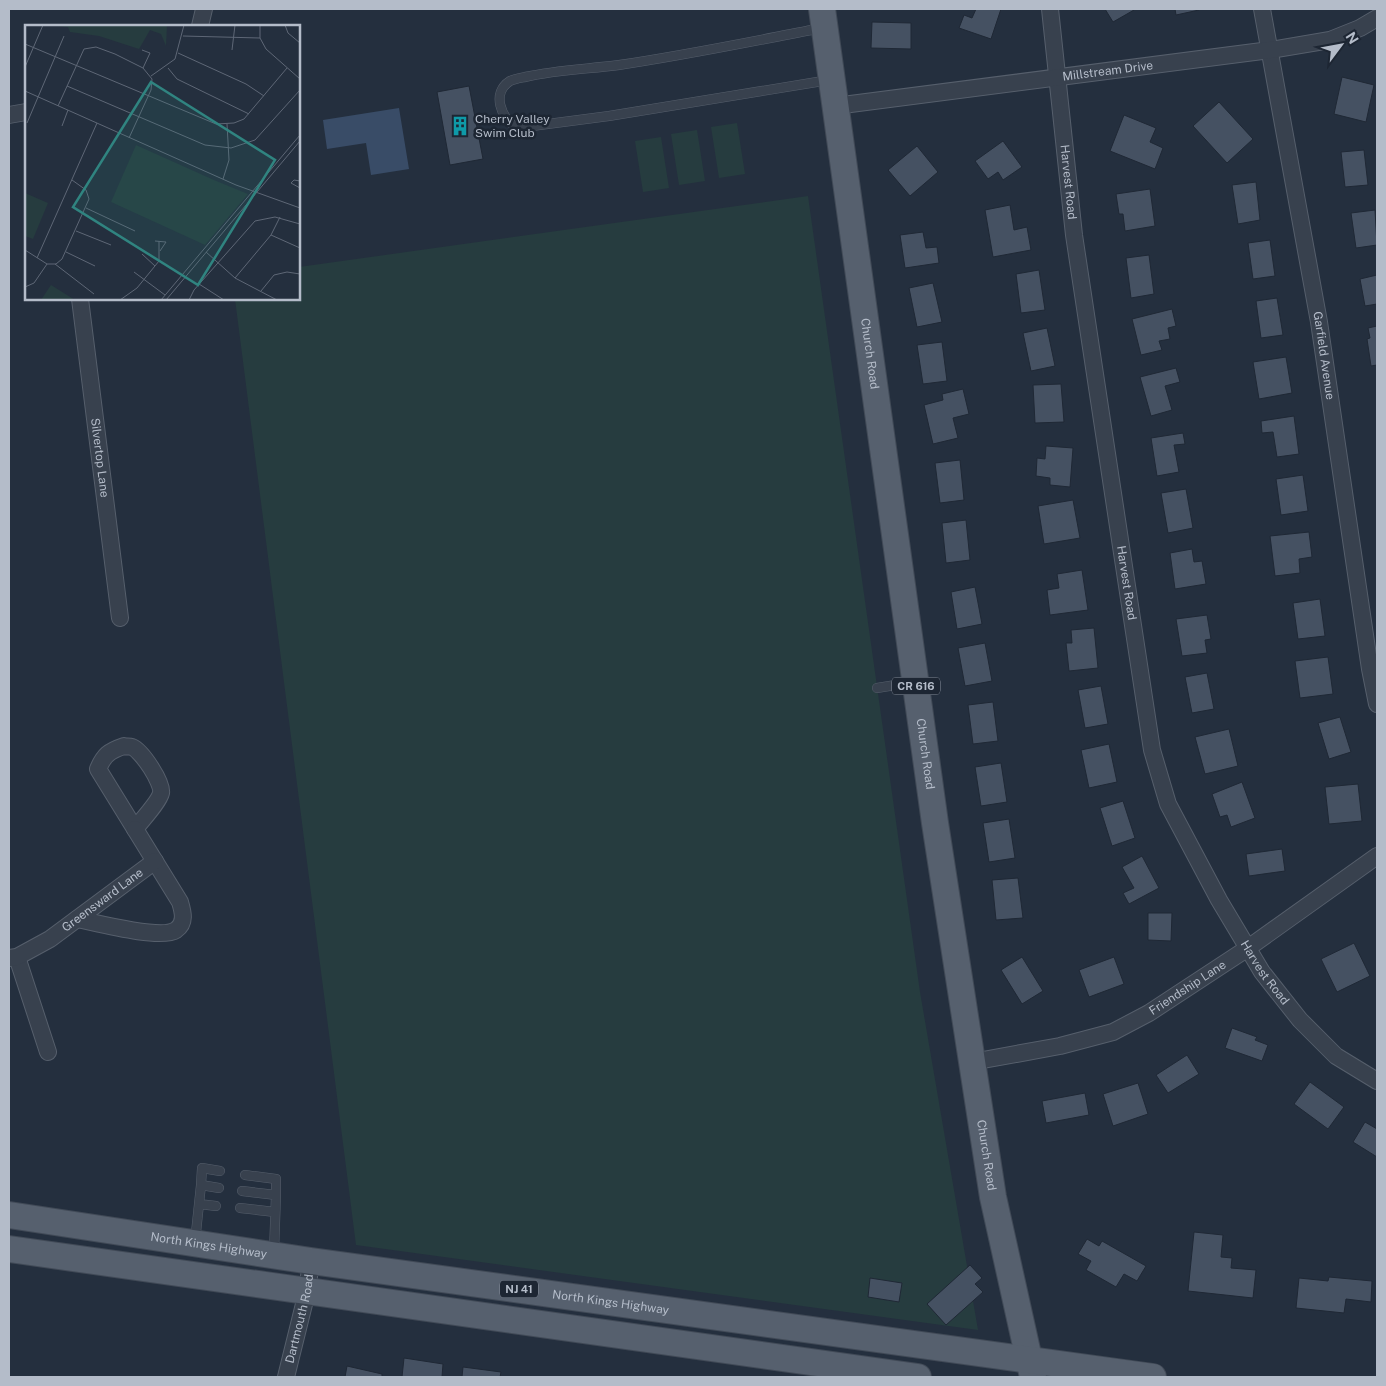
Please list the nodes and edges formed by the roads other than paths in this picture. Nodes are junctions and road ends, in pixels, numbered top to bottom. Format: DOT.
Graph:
graph roads {
  1 [pos="204,9"];
  2 [pos="1050,9"];
  3 [pos="1262,9"];
  4 [pos="823,18"];
  5 [pos="1377,18"];
  6 [pos="200,25"];
  7 [pos="1270,50"];
  8 [pos="1056,78"];
  9 [pos="831,79"];
  10 [pos="835,106"];
  11 [pos="25,112"];
  12 [pos="9,115"];
  13 [pos="80,300"];
  14 [pos="120,618"];
  15 [pos="916,682"];
  16 [pos="877,688"];
  17 [pos="1377,704"];
  18 [pos="135,829"];
  19 [pos="1377,856"];
  20 [pos="155,861"];
  21 [pos="77,919"];
  22 [pos="1248,948"];
  23 [pos="13,958"];
  24 [pos="48,1052"];
  25 [pos="972,1062"];
  26 [pos="1377,1082"];
  27 [pos="220,1171"];
  28 [pos="245,1175"];
  29 [pos="201,1185"];
  30 [pos="219,1188"];
  31 [pos="242,1191"];
  32 [pos="276,1195"];
  33 [pos="199,1204"];
  34 [pos="216,1206"];
  35 [pos="240,1208"];
  36 [pos="275,1212"];
  37 [pos="9,1215"];
  38 [pos="195,1243"];
  39 [pos="9,1249"];
  40 [pos="274,1255"];
  41 [pos="311,1261"];
  42 [pos="306,1292"];
  43 [pos="1031,1368"];
  44 [pos="286,1377"];
  45 [pos="918,1377"];
  46 [pos="1154,1377"];
  1 -- 6 [label="street"];
  2 -- 8 [label="street, Harvest Road"];
  3 -- 7 [label="street, Garfield Avenue"];
  4 -- 9 [label="main road, Church Road / CR 616"];
  4 -- 9 [label="lane"];
  5 -- 7 [label="street, Millstream Drive"];
  7 -- 8 [label="street, Millstream Drive"];
  7 -- 17 [label="street, Garfield Avenue"];
  8 -- 10 [label="street, Millstream Drive"];
  8 -- 22 [label="street, Harvest Road"];
  9 -- 10 [label="main road, Church Road / CR 616"];
  10 -- 15 [label="main road, Church Road / CR 616"];
  11 -- 12 [label="street"];
  13 -- 14 [label="street, Silvertop Lane"];
  15 -- 16 [label="lane"];
  15 -- 25 [label="main road, Church Road / CR 616"];
  18 -- 18 [label="street, Greensward Lane"];
  18 -- 20 [label="street, Greensward Lane"];
  19 -- 22 [label="street, Friendship Lane"];
  20 -- 21 [label="street, Greensward Lane"];
  20 -- 21 [label="street"];
  21 -- 23 [label="street, Greensward Lane"];
  22 -- 25 [label="street, Friendship Lane"];
  22 -- 26 [label="street, Harvest Road"];
  23 -- 24 [label="street, Greensward Lane"];
  25 -- 43 [label="main road, Church Road / CR 616"];
  27 -- 29 [label="lane"];
  28 -- 32 [label="lane"];
  29 -- 30 [label="lane"];
  29 -- 33 [label="lane"];
  31 -- 32 [label="lane"];
  32 -- 36 [label="lane"];
  33 -- 34 [label="lane"];
  33 -- 38 [label="lane"];
  35 -- 36 [label="lane"];
  36 -- 40 [label="lane"];
  37 -- 38 [label="main road, North Kings Highway / NJ 41"];
  38 -- 40 [label="main road, North Kings Highway / NJ 41"];
  39 -- 42 [label="main road"];
  40 -- 41 [label="main road, North Kings Highway / NJ 41"];
  41 -- 42 [label="street, Dartmouth Road"];
  41 -- 43 [label="main road, North Kings Highway / NJ 41"];
  42 -- 44 [label="street, Dartmouth Road"];
  42 -- 45 [label="main road"];
  43 -- 46 [label="main road, North Kings Highway / NJ 41"];
}
